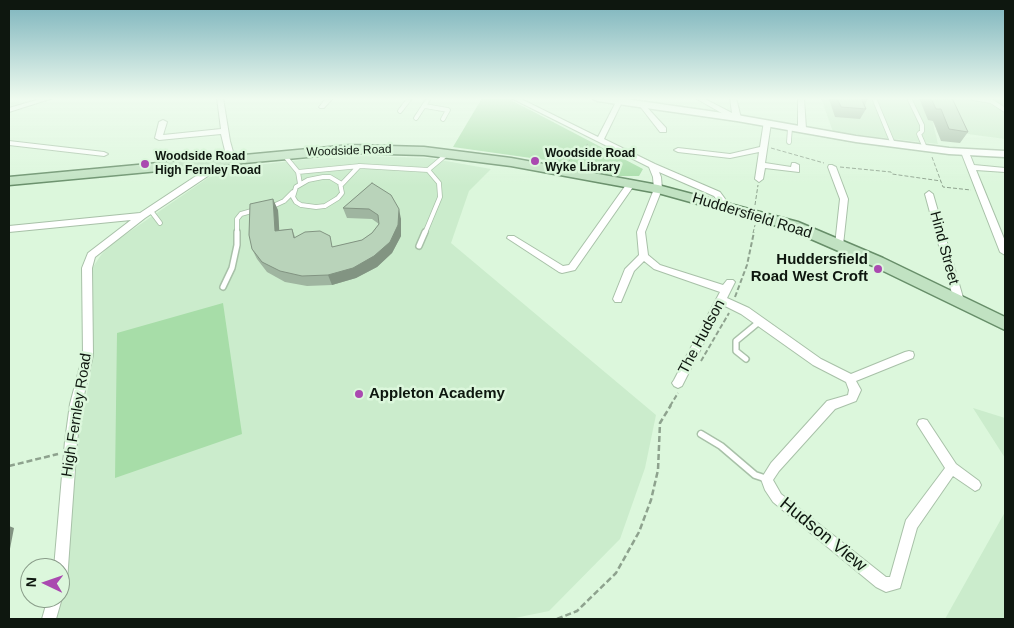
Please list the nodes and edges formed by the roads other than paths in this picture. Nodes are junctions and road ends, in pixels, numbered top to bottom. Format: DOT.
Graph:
graph roads {
  1 [pos="161,127"];
  2 [pos="224,127"];
  3 [pos="573,127"];
  4 [pos="604,127"];
  5 [pos="661,127"];
  6 [pos="766,127"];
  7 [pos="790,127"];
  8 [pos="792,127"];
  9 [pos="886,127"];
  10 [pos="922,127"];
  11 [pos="802,129"];
  12 [pos="663,130"];
  13 [pos="224,131"];
  14 [pos="597,139"];
  15 [pos="789,142"];
  16 [pos="9,143"];
  17 [pos="893,144"];
  18 [pos="762,148"];
  19 [pos="927,148"];
  20 [pos="678,150"];
  21 [pos="965,152"];
  22 [pos="104,154"];
  23 [pos="282,154"];
  24 [pos="447,154"];
  25 [pos="1005,154"];
  26 [pos="231,159"];
  27 [pos="213,161"];
  28 [pos="795,165"];
  29 [pos="360,166"];
  30 [pos="652,166"];
  31 [pos="760,166"];
  32 [pos="832,167"];
  33 [pos="971,168"];
  34 [pos="428,170"];
  35 [pos="1005,170"];
  36 [pos="298,172"];
  37 [pos="759,179"];
  38 [pos="9,181"];
  39 [pos="300,184"];
  40 [pos="631,184"];
  41 [pos="341,185"];
  42 [pos="658,190"];
  43 [pos="294,192"];
  44 [pos="930,194"];
  45 [pos="728,207"];
  46 [pos="146,213"];
  47 [pos="160,222"];
  48 [pos="9,230"];
  49 [pos="511,238"];
  50 [pos="840,245"];
  51 [pos="419,246"];
  52 [pos="1005,252"];
  53 [pos="644,256"];
  54 [pos="223,287"];
  55 [pos="727,294"];
  56 [pos="618,299"];
  57 [pos="959,301"];
  58 [pos="760,322"];
  59 [pos="1005,324"];
  60 [pos="909,355"];
  61 [pos="746,359"];
  62 [pos="850,379"];
  63 [pos="678,387"];
  64 [pos="923,424"];
  65 [pos="701,434"];
  66 [pos="952,468"];
  67 [pos="767,479"];
  68 [pos="975,485"];
  69 [pos="62,558"];
  1 -- 13 [label="street"];
  2 -- 13 [label="street"];
  3 -- 14 [label="street"];
  4 -- 14 [label="street"];
  5 -- 12 [label="street"];
  6 -- 18 [label="street"];
  7 -- 15 [label="lane"];
  8 -- 11 [label="main road"];
  9 -- 17 [label="lane"];
  10 -- 19 [label="lane"];
  11 -- 17 [label="main road"];
  13 -- 26 [label="street"];
  14 -- 30 [label="street"];
  16 -- 22 [label="street"];
  17 -- 19 [label="main road"];
  18 -- 20 [label="street"];
  18 -- 31 [label="street"];
  19 -- 21 [label="main road"];
  21 -- 25 [label="main road"];
  21 -- 33 [label="street"];
  23 -- 24 [label="main road, Woodside Road"];
  23 -- 26 [label="main road, Woodside Road"];
  23 -- 36 [label="lane"];
  24 -- 34 [label="lane"];
  24 -- 40 [label="main road, Woodside Road"];
  26 -- 27 [label="main road, Woodside Road"];
  27 -- 38 [label="main road, Woodside Road"];
  27 -- 46 [label="street, High Fernley Road"];
  28 -- 31 [label="street"];
  29 -- 34 [label="lane"];
  29 -- 36 [label="lane"];
  29 -- 41 [label="lane"];
  30 -- 42 [label="street"];
  30 -- 45 [label="street"];
  31 -- 37 [label="street"];
  32 -- 50 [label="street"];
  33 -- 35 [label="street"];
  33 -- 52 [label="street"];
  34 -- 51 [label="lane"];
  36 -- 39 [label="lane"];
  39 -- 41 [label="lane"];
  39 -- 43 [label="lane"];
  40 -- 42 [label="main road, Woodside Road"];
  40 -- 49 [label="street"];
  41 -- 43 [label="lane"];
  42 -- 45 [label="main road, Huddersfield Road"];
  42 -- 53 [label="street"];
  43 -- 54 [label="lane"];
  44 -- 57 [label="street, Hind Street"];
  45 -- 50 [label="main road, Huddersfield Road"];
  46 -- 47 [label="lane"];
  46 -- 48 [label="street"];
  46 -- 69 [label="street, High Fernley Road"];
  50 -- 57 [label="main road, Huddersfield Road"];
  53 -- 55 [label="street, The Hudson"];
  53 -- 56 [label="street"];
  55 -- 58 [label="street"];
  55 -- 63 [label="street, The Hudson"];
  57 -- 59 [label="main road, Huddersfield Road"];
  58 -- 61 [label="lane"];
  58 -- 62 [label="street"];
  60 -- 62 [label="street"];
  62 -- 67 [label="street"];
  64 -- 66 [label="street"];
  65 -- 67 [label="lane"];
  66 -- 67 [label="street, Hudson View"];
  66 -- 68 [label="street"];
}
